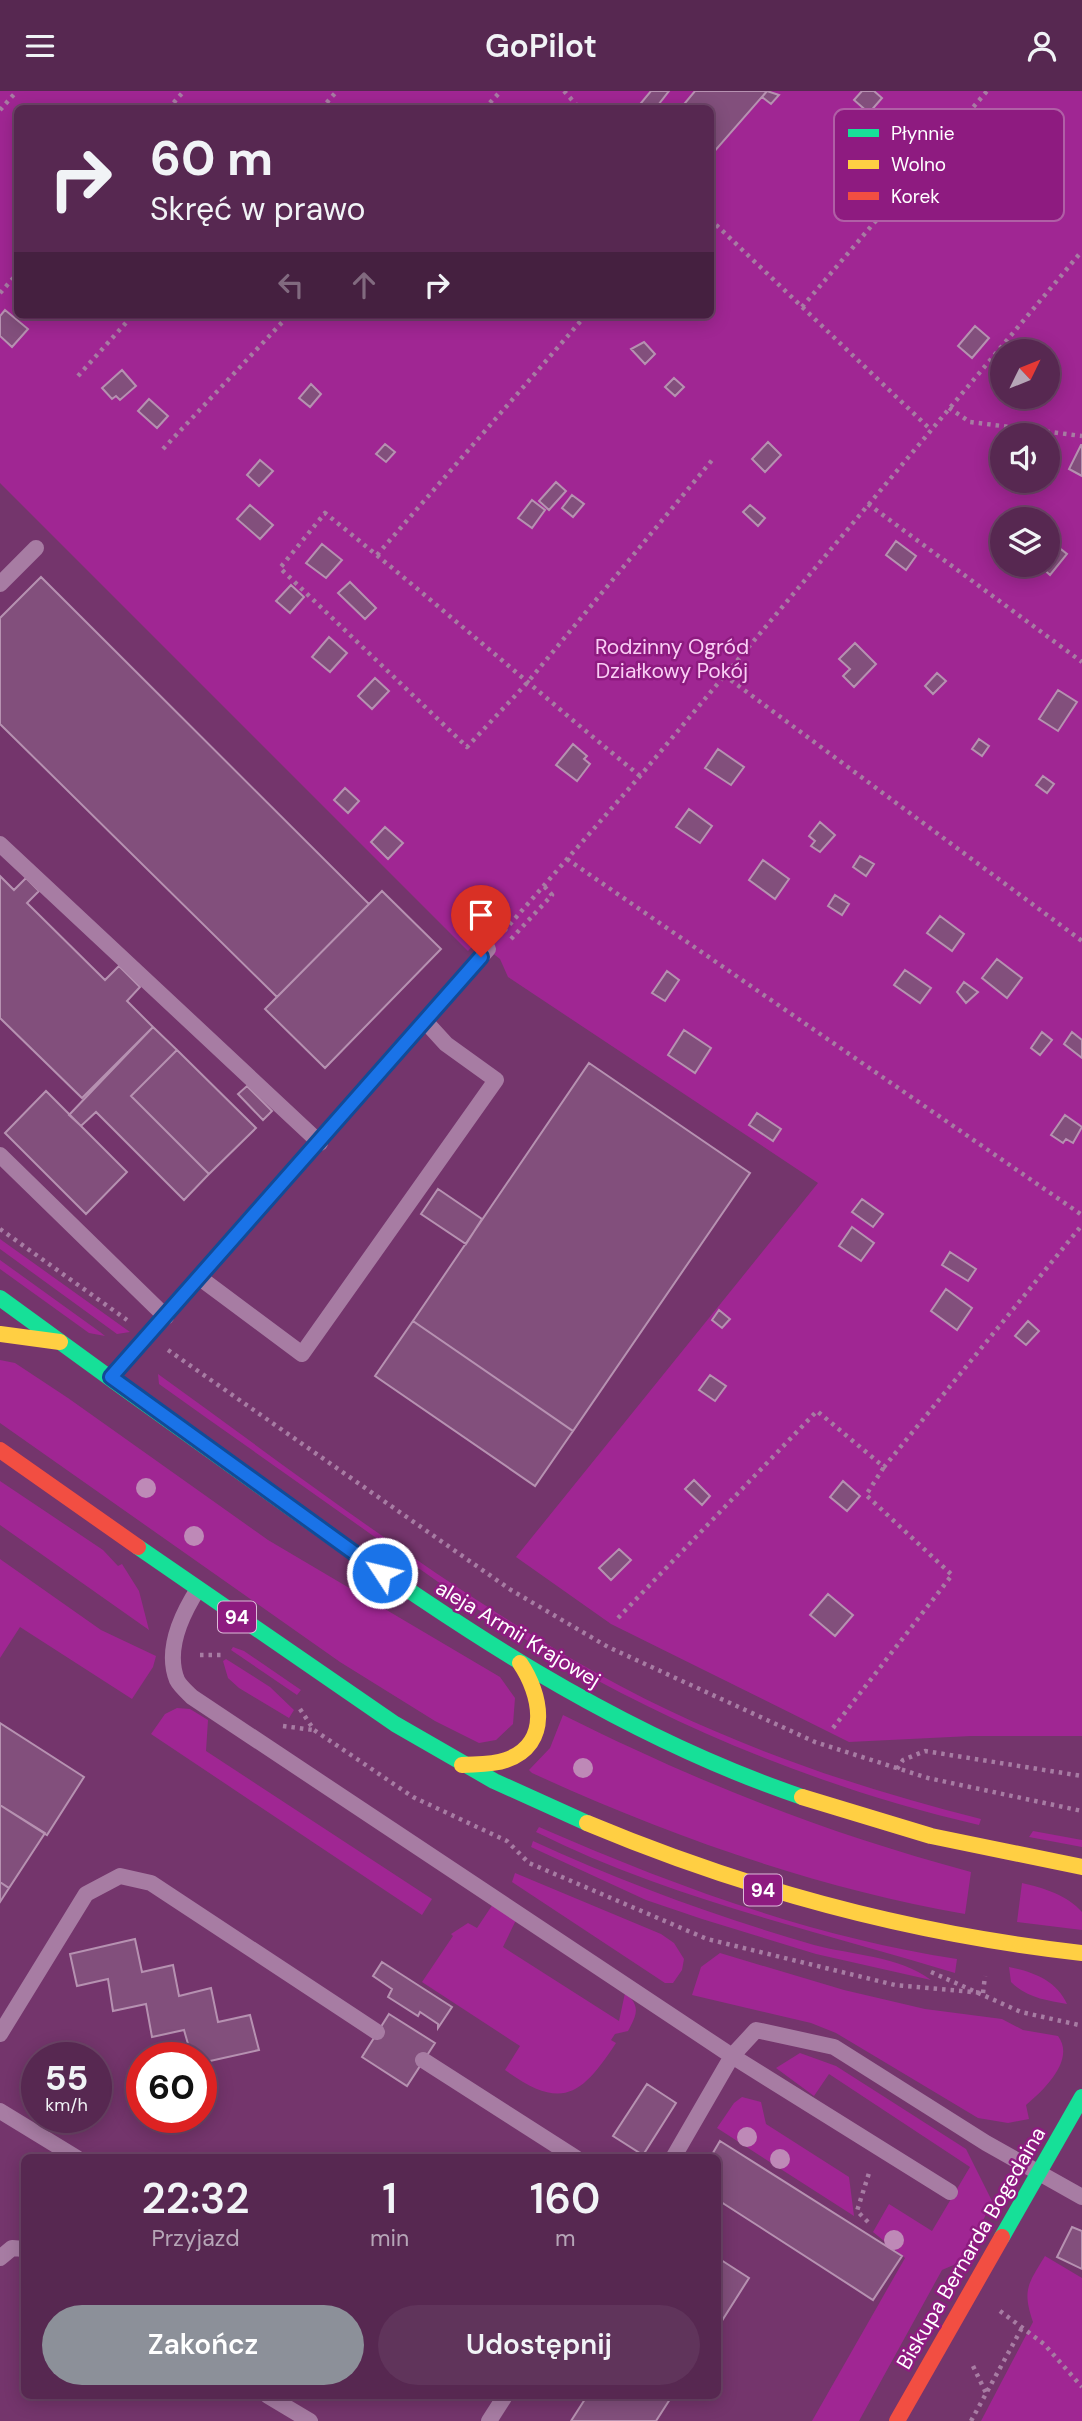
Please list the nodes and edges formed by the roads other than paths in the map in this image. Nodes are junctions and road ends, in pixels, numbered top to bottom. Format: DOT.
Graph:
graph roads {
  1 [pos="36,548"];
  2 [pos="0,584"];
  3 [pos="0,844"];
  4 [pos="488,949"];
  5 [pos="425,1021"];
  6 [pos="320,1143"];
  7 [pos="0,1156"];
  8 [pos="200,1278"];
  9 [pos="0,1298"];
  10 [pos="166,1317"];
  11 [pos="0,1334"];
  12 [pos="60,1342"];
  13 [pos="111,1377"];
  14 [pos="0,1450"];
  15 [pos="8,1462"];
  16 [pos="198,1589"];
  17 [pos="520,1663"];
  18 [pos="462,1765"];
  19 [pos="1082,1867"];
  20 [pos="1082,1953"];
  21 [pos="377,2032"];
  22 [pos="0,2033"];
  23 [pos="732,2056"];
  24 [pos="423,2060"];
  25 [pos="1082,2097"];
  26 [pos="0,2111"];
  27 [pos="70,2154"];
  28 [pos="570,2154"];
  29 [pos="675,2154"];
  30 [pos="1039,2170"];
  31 [pos="950,2192"];
  32 [pos="1082,2197"];
  33 [pos="21,2249"];
  34 [pos="0,2258"];
  35 [pos="273,2399"];
  36 [pos="503,2399"];
  37 [pos="310,2421"];
  38 [pos="489,2421"];
  39 [pos="897,2421"];
  1 -- 2 [label="lane"];
  3 -- 6 [label="lane"];
  4 -- 5 [label="lane"];
  5 -- 6 [label="lane"];
  5 -- 8 [label="lane"];
  6 -- 8 [label="lane"];
  7 -- 10 [label="lane"];
  8 -- 10 [label="lane"];
  9 -- 12 [label="main road, aleja Armii Krajowej"];
  10 -- 13 [label="lane"];
  11 -- 12 [label="main road"];
  12 -- 13 [label="main road, aleja Armii Krajowej"];
  13 -- 17 [label="main road, aleja Armii Krajowej"];
  14 -- 15 [label="main road, 94"];
  15 -- 16 [label="main road, 94"];
  16 -- 18 [label="main road, 94"];
  16 -- 23 [label="lane"];
  17 -- 18 [label="main road"];
  17 -- 19 [label="main road, aleja Armii Krajowej"];
  18 -- 20 [label="main road, 94"];
  21 -- 22 [label="lane"];
  23 -- 29 [label="lane"];
  23 -- 30 [label="lane"];
  23 -- 31 [label="lane"];
  24 -- 28 [label="lane"];
  25 -- 30 [label="main road, Biskupa Bernarda Bogedaina"];
  26 -- 27 [label="lane"];
  30 -- 32 [label="lane"];
  30 -- 39 [label="main road, Biskupa Bernarda Bogedaina"];
  33 -- 34 [label="lane"];
  35 -- 37 [label="lane"];
  36 -- 38 [label="lane"];
}
